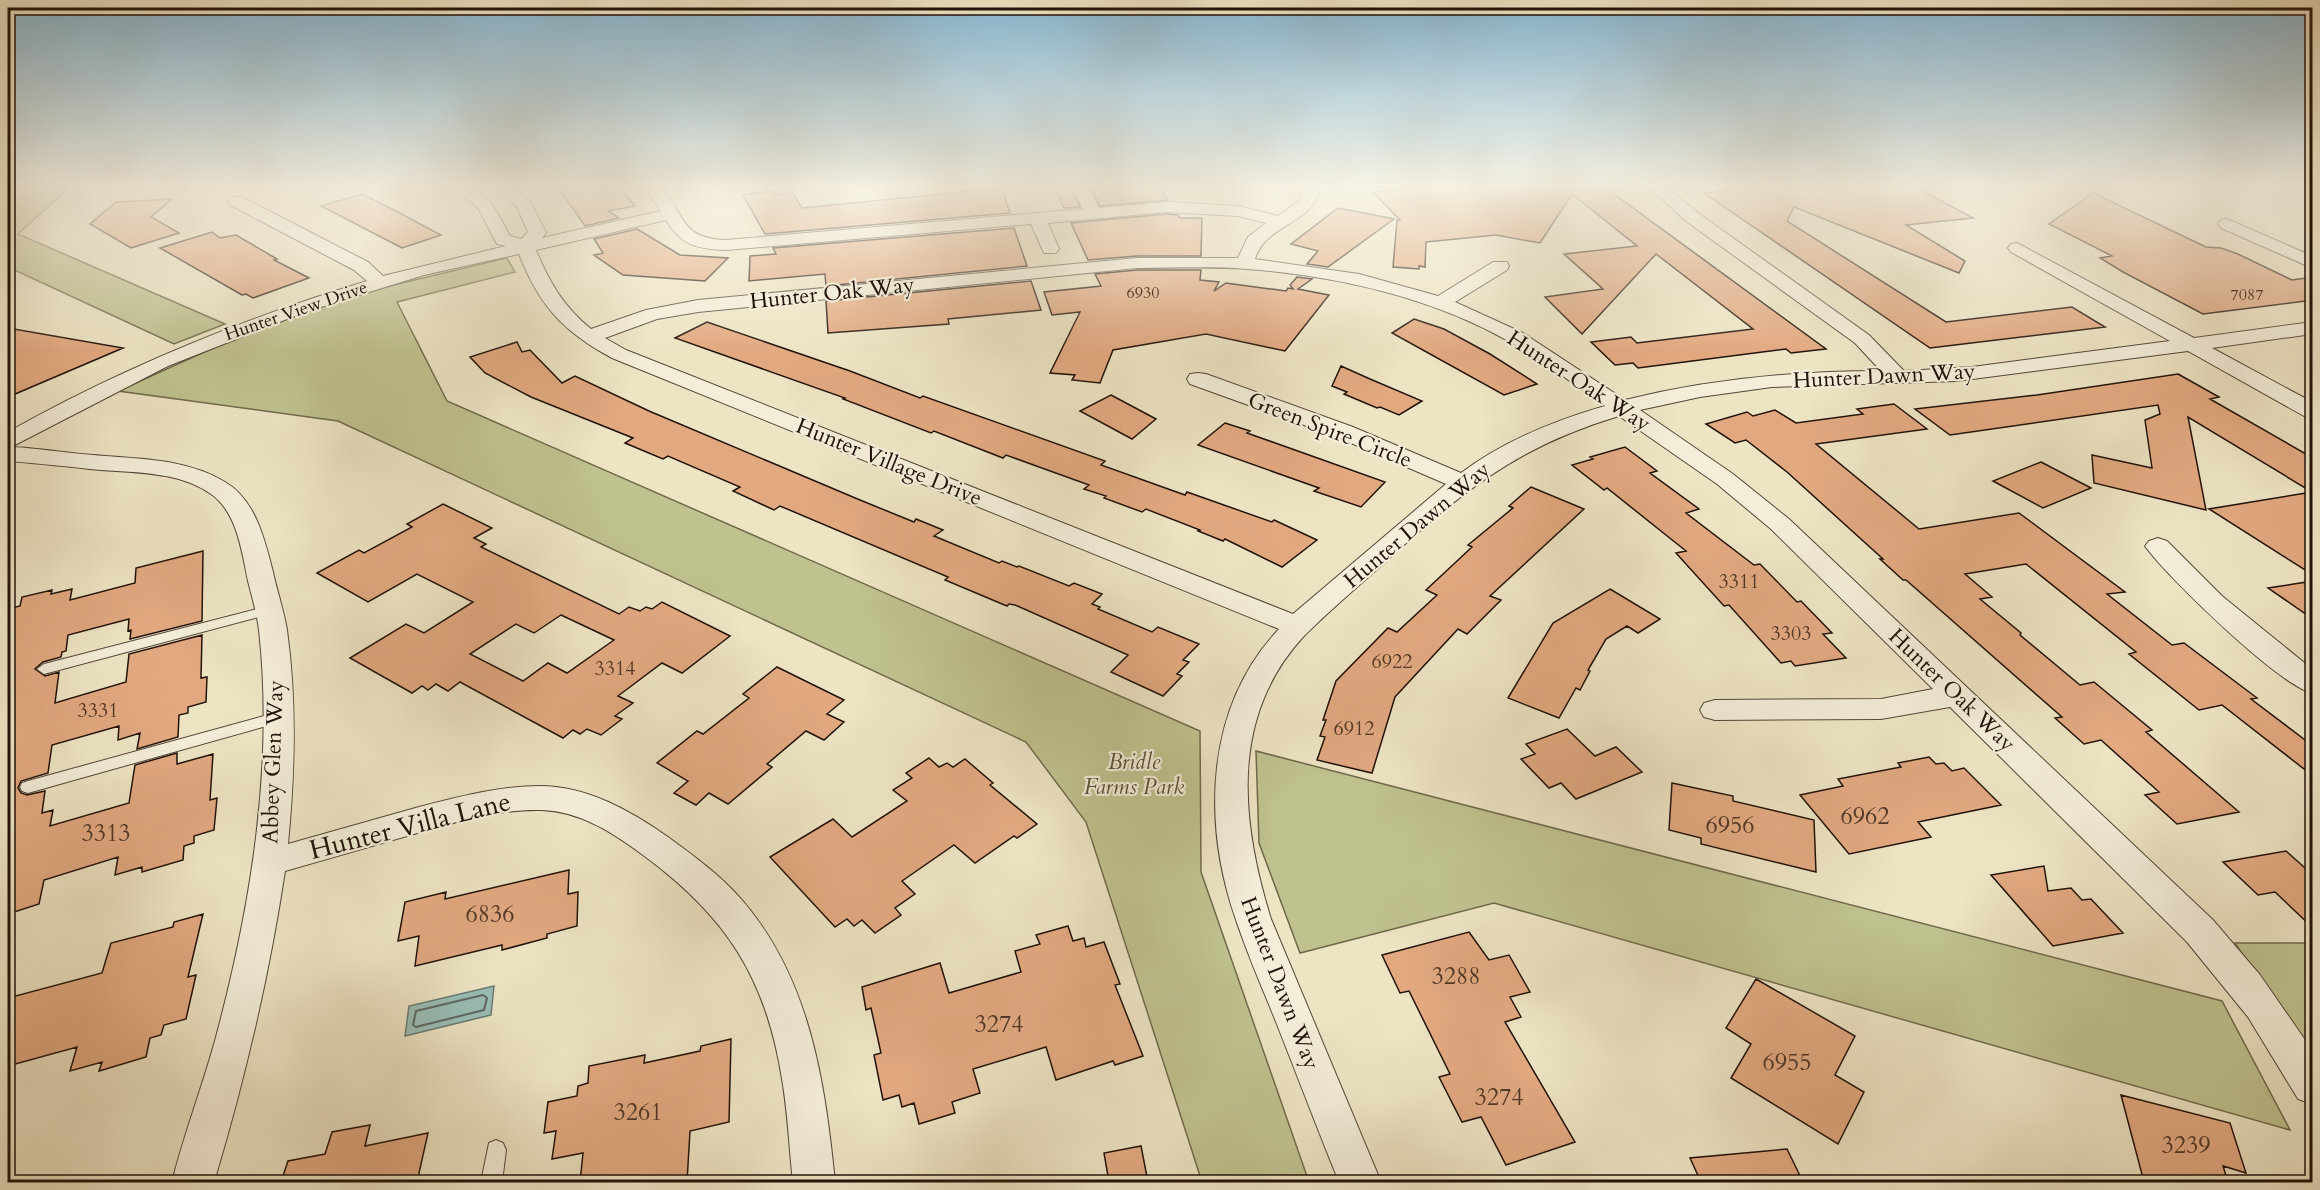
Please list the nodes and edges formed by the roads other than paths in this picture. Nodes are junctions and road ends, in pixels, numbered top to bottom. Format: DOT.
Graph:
graph roads {
  1 [pos="314,242"];
  2 [pos="510,242"];
  3 [pos="528,242"];
  4 [pos="541,242"];
  5 [pos="704,242"];
  6 [pos="769,242"];
  7 [pos="1047,242"];
  8 [pos="1254,242"];
  9 [pos="1726,242"];
  10 [pos="2266,242"];
  11 [pos="525,245"];
  12 [pos="2017,248"];
  13 [pos="1050,249"];
  14 [pos="1245,263"];
  15 [pos="2313,263"];
  16 [pos="1500,266"];
  17 [pos="379,282"];
  18 [pos="1441,303"];
  19 [pos="2313,328"];
  20 [pos="588,337"];
  21 [pos="2191,344"];
  22 [pos="1898,377"];
  23 [pos="1198,380"];
  24 [pos="1623,408"];
  25 [pos="2313,411"];
  26 [pos="8,441"];
  27 [pos="8,454"];
  28 [pos="1462,482"];
  29 [pos="2158,546"];
  30 [pos="269,610"];
  31 [pos="1297,626"];
  32 [pos="44,669"];
  33 [pos="2313,683"];
  34 [pos="1958,695"];
  35 [pos="1715,710"];
  36 [pos="279,717"];
  37 [pos="28,787"];
  38 [pos="269,862"];
  39 [pos="2313,1086"];
  40 [pos="496,1150"];
  41 [pos="193,1182"];
  42 [pos="491,1182"];
  43 [pos="814,1182"];
  44 [pos="1360,1182"];
  1 -- 17 [label="street"];
  2 -- 11 [label="street"];
  3 -- 11 [label="street"];
  4 -- 11 [label="street, Hunter View Drive"];
  5 -- 6 [label="street"];
  7 -- 13 [label="street"];
  8 -- 14 [label="street"];
  9 -- 22 [label="street"];
  10 -- 15 [label="street"];
  11 -- 17 [label="street, Hunter View Drive"];
  11 -- 20 [label="street, Hunter Village Drive"];
  12 -- 21 [label="street"];
  14 -- 18 [label="street, Hunter Oak Way"];
  14 -- 20 [label="street, Hunter Oak Way"];
  16 -- 18 [label="street"];
  17 -- 26 [label="street, Hunter View Drive"];
  18 -- 24 [label="street, Hunter Oak Way"];
  19 -- 21 [label="street, Hunter Dawn Way"];
  20 -- 31 [label="street, Hunter Village Drive"];
  21 -- 22 [label="street, Hunter Dawn Way"];
  21 -- 25 [label="street"];
  22 -- 24 [label="street, Hunter Dawn Way"];
  23 -- 28 [label="street, Green Spire Circle"];
  24 -- 28 [label="street, Hunter Dawn Way"];
  24 -- 34 [label="street, Hunter Oak Way"];
  27 -- 30 [label="street, Abbey Glen Way"];
  28 -- 31 [label="street, Hunter Dawn Way"];
  29 -- 33 [label="street"];
  30 -- 32 [label="lane"];
  30 -- 36 [label="street, Abbey Glen Way"];
  31 -- 44 [label="street, Hunter Dawn Way"];
  34 -- 35 [label="street"];
  34 -- 39 [label="street, Hunter Oak Way"];
  36 -- 37 [label="lane"];
  36 -- 38 [label="street, Abbey Glen Way"];
  38 -- 41 [label="street, Abbey Glen Way"];
  38 -- 43 [label="street, Hunter Villa Lane"];
  40 -- 42 [label="lane"];
}
